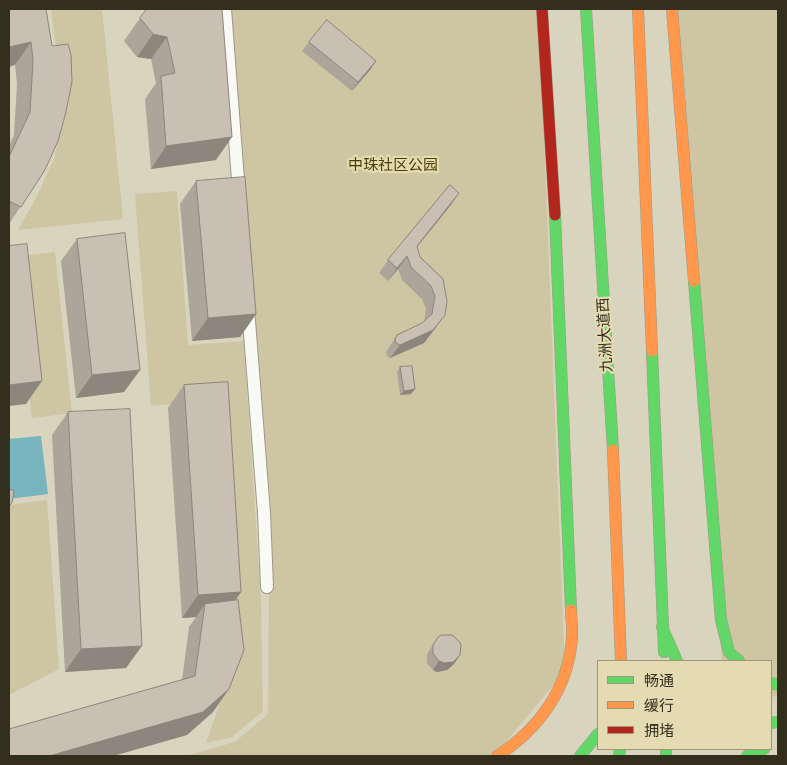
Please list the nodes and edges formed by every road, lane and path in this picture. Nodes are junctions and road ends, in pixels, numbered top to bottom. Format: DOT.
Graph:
graph roads {
  1 [pos="225,9"];
  2 [pos="542,9"];
  3 [pos="586,9"];
  4 [pos="638,9"];
  5 [pos="672,9"];
  6 [pos="240,205"];
  7 [pos="247,294"];
  8 [pos="267,587"];
  9 [pos="662,627"];
  10 [pos="621,660"];
  11 [pos="664,660"];
  12 [pos="677,660"];
  13 [pos="738,660"];
  14 [pos="597,735"];
  15 [pos="762,750"];
  16 [pos="497,756"];
  17 [pos="580,756"];
  18 [pos="747,756"];
  1 -- 6 [label="lane"];
  2 -- 16 [label="main road"];
  3 -- 10 [label="main road, 九洲大道西"];
  4 -- 9 [label="main road"];
  5 -- 13 [label="main road"];
  7 -- 8 [label="lane"];
  9 -- 11 [label="main road"];
  9 -- 12 [label="main road"];
  14 -- 17 [label="main road"];
  15 -- 18 [label="main road"];
}
